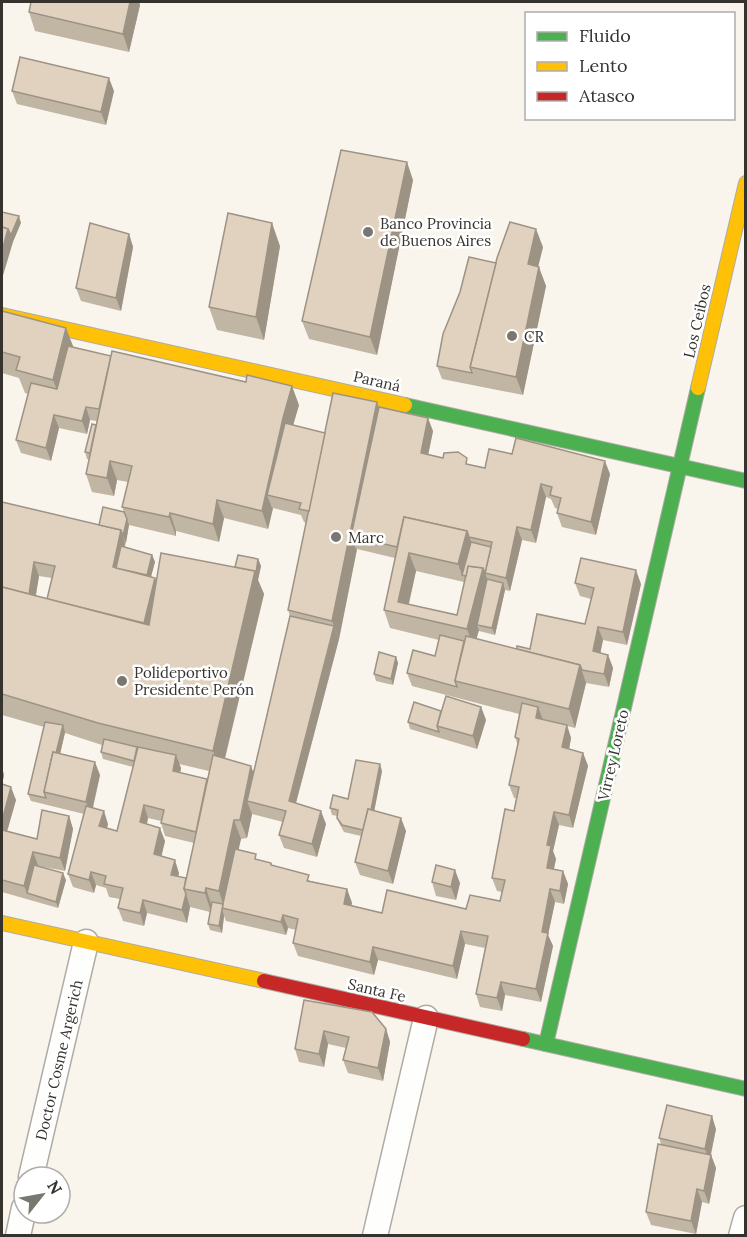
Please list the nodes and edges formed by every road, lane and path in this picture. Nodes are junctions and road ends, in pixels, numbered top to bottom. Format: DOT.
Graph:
graph roads {
  1 [pos="746,183"];
  2 [pos="2,315"];
  3 [pos="680,466"];
  4 [pos="746,481"];
  5 [pos="2,923"];
  6 [pos="86,942"];
  7 [pos="426,1018"];
  8 [pos="546,1044"];
  9 [pos="746,1089"];
  10 [pos="34,1165"];
  11 [pos="746,1218"];
  12 [pos="375,1236"];
  13 [pos="741,1236"];
  1 -- 3 [label="street, Los Ceibos"];
  2 -- 3 [label="street, Paraná"];
  3 -- 4 [label="street, Paraná"];
  3 -- 8 [label="street, Virrey Loreto"];
  5 -- 6 [label="street, Santa Fe"];
  6 -- 7 [label="street, Santa Fe"];
  6 -- 10 [label="street, Doctor Cosme Argerich"];
  7 -- 8 [label="street, Santa Fe"];
  7 -- 12 [label="street"];
  8 -- 9 [label="street, Santa Fe"];
  11 -- 13 [label="street"];
}
